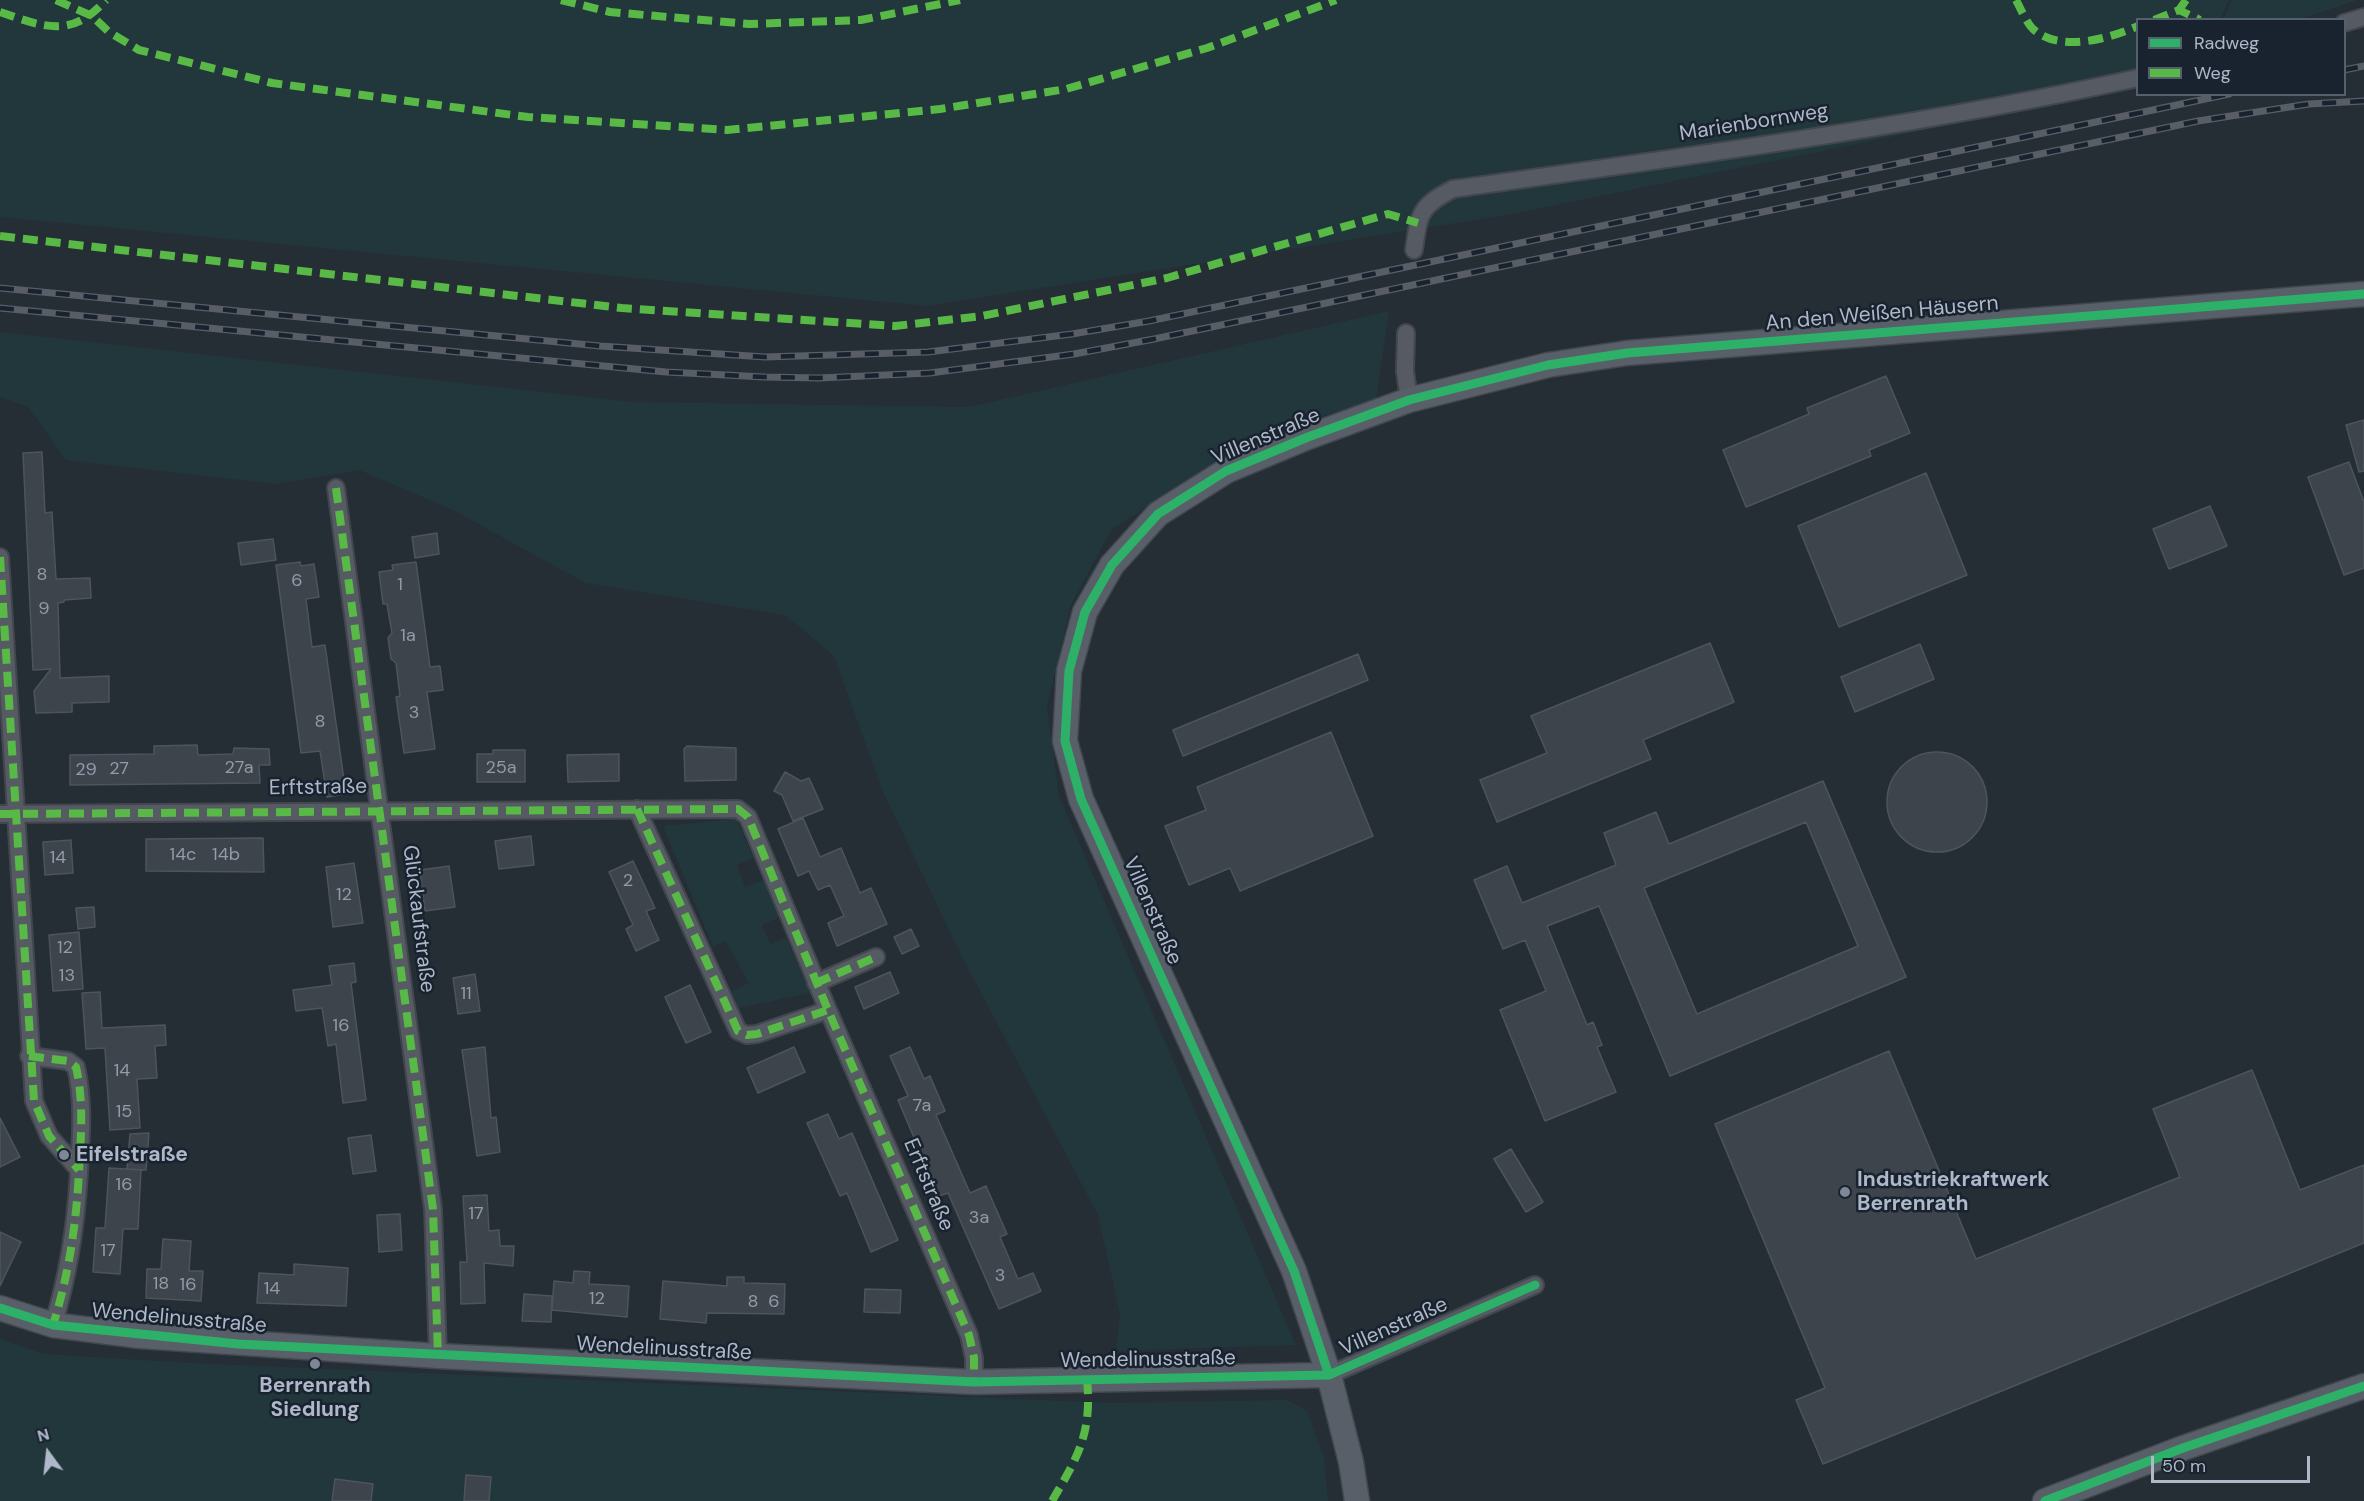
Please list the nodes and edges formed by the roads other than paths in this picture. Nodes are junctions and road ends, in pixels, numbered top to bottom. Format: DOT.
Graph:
graph roads {
  1 [pos="2364,17"];
  2 [pos="2346,22"];
  3 [pos="2136,78"];
  4 [pos="1414,250"];
  5 [pos="2364,294"];
  6 [pos="1406,333"];
  7 [pos="1408,400"];
  8 [pos="336,488"];
  9 [pos="0,557"];
  10 [pos="637,809"];
  11 [pos="381,810"];
  12 [pos="7,813"];
  13 [pos="876,957"];
  14 [pos="816,983"];
  15 [pos="828,1010"];
  16 [pos="29,1056"];
  17 [pos="79,1170"];
  18 [pos="1534,1285"];
  19 [pos="0,1308"];
  20 [pos="53,1325"];
  21 [pos="438,1356"];
  22 [pos="1329,1375"];
  23 [pos="974,1382"];
  24 [pos="2364,1386"];
  25 [pos="1357,1501"];
  26 [pos="2045,1501"];
  1 -- 2 [label="street"];
  3 -- 4 [label="street, Marienbornweg"];
  5 -- 7 [label="street, An den Weißen Häusern"];
  6 -- 7 [label="street"];
  7 -- 22 [label="street, Villenstraße"];
  8 -- 11 [label="street, Glückaufstraße"];
  9 -- 12 [label="street"];
  10 -- 11 [label="street, Erftstraße"];
  10 -- 14 [label="street, Erftstraße"];
  10 -- 15 [label="street"];
  11 -- 12 [label="street, Erftstraße"];
  11 -- 21 [label="street, Glückaufstraße"];
  12 -- 16 [label="street"];
  13 -- 14 [label="street"];
  14 -- 15 [label="street, Erftstraße"];
  15 -- 23 [label="street, Erftstraße"];
  16 -- 17 [label="street"];
  16 -- 17 [label="street"];
  17 -- 20 [label="street"];
  18 -- 22 [label="street, Villenstraße"];
  19 -- 20 [label="street, Wendelinusstraße"];
  20 -- 21 [label="street, Wendelinusstraße"];
  21 -- 23 [label="street, Wendelinusstraße"];
  22 -- 23 [label="street, Wendelinusstraße"];
  22 -- 25 [label="street, Villenstraße"];
  24 -- 26 [label="street"];
}
